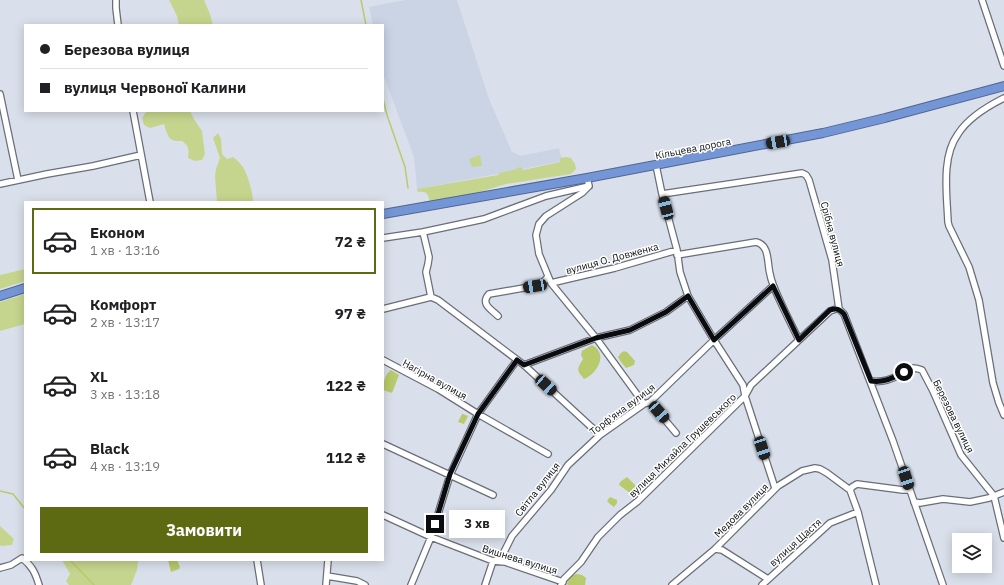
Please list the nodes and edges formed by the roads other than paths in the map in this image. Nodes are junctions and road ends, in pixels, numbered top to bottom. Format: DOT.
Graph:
graph roads {
  1 [pos="116,0"];
  2 [pos="982,0"];
  3 [pos="118,24"];
  4 [pos="1004,66"];
  5 [pos="1004,86"];
  6 [pos="0,94"];
  7 [pos="1004,98"];
  8 [pos="133,112"];
  9 [pos="141,155"];
  10 [pos="656,165"];
  11 [pos="18,180"];
  12 [pos="588,182"];
  13 [pos="0,184"];
  14 [pos="662,194"];
  15 [pos="150,201"];
  16 [pos="384,214"];
  17 [pos="423,232"];
  18 [pos="384,238"];
  19 [pos="677,252"];
  20 [pos="548,277"];
  21 [pos="551,283"];
  22 [pos="773,286"];
  23 [pos="24,288"];
  24 [pos="1,295"];
  25 [pos="688,296"];
  26 [pos="431,297"];
  27 [pos="384,309"];
  28 [pos="839,310"];
  29 [pos="498,316"];
  30 [pos="596,338"];
  31 [pos="714,340"];
  32 [pos="799,340"];
  33 [pos="517,360"];
  34 [pos="384,361"];
  35 [pos="524,365"];
  36 [pos="871,381"];
  37 [pos="745,396"];
  38 [pos="650,402"];
  39 [pos="644,404"];
  40 [pos="478,414"];
  41 [pos="1004,415"];
  42 [pos="676,433"];
  43 [pos="600,435"];
  44 [pos="384,444"];
  45 [pos="548,454"];
  46 [pos="568,465"];
  47 [pos="450,474"];
  48 [pos="775,488"];
  49 [pos="850,490"];
  50 [pos="910,490"];
  51 [pos="1004,492"];
  52 [pos="493,495"];
  53 [pos="994,496"];
  54 [pos="914,502"];
  55 [pos="858,512"];
  56 [pos="384,516"];
  57 [pos="431,537"];
  58 [pos="1004,538"];
  59 [pos="715,549"];
  60 [pos="24,560"];
  61 [pos="25,561"];
  62 [pos="257,561"];
  63 [pos="328,561"];
  64 [pos="493,561"];
  65 [pos="0,568"];
  66 [pos="327,576"];
  67 [pos="768,582"];
  68 [pos="562,583"];
  69 [pos="39,585"];
  70 [pos="261,585"];
  71 [pos="326,585"];
  72 [pos="365,585"];
  73 [pos="411,585"];
  74 [pos="485,585"];
  75 [pos="672,585"];
  76 [pos="762,585"];
  77 [pos="876,585"];
  78 [pos="943,585"];
  1 -- 3 [label="street"];
  2 -- 4 [label="street"];
  5 -- 10 [label="highway, Кільцева дорога"];
  6 -- 11 [label="street"];
  7 -- 41 [label="street"];
  8 -- 9 [label="street"];
  9 -- 11 [label="street"];
  9 -- 15 [label="street"];
  10 -- 12 [label="highway, Кільцева дорога"];
  10 -- 14 [label="street"];
  11 -- 13 [label="street"];
  12 -- 16 [label="highway, Кільцева дорога"];
  12 -- 17 [label="street"];
  12 -- 20 [label="street"];
  14 -- 19 [label="street"];
  14 -- 28 [label="street, Срібна вулиця"];
  17 -- 18 [label="street"];
  17 -- 26 [label="street"];
  19 -- 21 [label="street, вулиця О. Довженка"];
  19 -- 22 [label="street, вулиця О. Довженка"];
  19 -- 25 [label="street"];
  20 -- 21 [label="street"];
  20 -- 29 [label="street"];
  21 -- 30 [label="street"];
  22 -- 31 [label="street, Торф'яна вулиця"];
  22 -- 32 [label="street"];
  23 -- 24 [label="highway"];
  25 -- 30 [label="street"];
  25 -- 31 [label="street"];
  26 -- 27 [label="street"];
  26 -- 33 [label="street"];
  28 -- 32 [label="street, вулиця Михайла Грушевського"];
  28 -- 36 [label="street, Срібна вулиця"];
  30 -- 35 [label="street"];
  30 -- 39 [label="street"];
  31 -- 37 [label="street"];
  31 -- 38 [label="street, Торф'яна вулиця"];
  32 -- 37 [label="street, вулиця Михайла Грушевського"];
  33 -- 35 [label="street"];
  33 -- 40 [label="street"];
  34 -- 40 [label="street, Нагірна вулиця"];
  35 -- 43 [label="street"];
  36 -- 50 [label="street, Срібна вулиця"];
  36 -- 53 [label="street, Березова вулиця"];
  37 -- 48 [label="street"];
  37 -- 68 [label="street, вулиця Михайла Грушевського"];
  38 -- 39 [label="street, Торф'яна вулиця"];
  38 -- 42 [label="street"];
  39 -- 43 [label="street, Торф'яна вулиця"];
  40 -- 45 [label="street, Нагірна вулиця"];
  40 -- 47 [label="street"];
  43 -- 46 [label="street, Торф'яна вулиця"];
  44 -- 47 [label="street"];
  46 -- 64 [label="street, Світла вулиця"];
  47 -- 52 [label="street"];
  47 -- 57 [label="street"];
  48 -- 49 [label="street, Медова вулиця"];
  48 -- 59 [label="street, Медова вулиця"];
  49 -- 50 [label="street"];
  49 -- 55 [label="street"];
  50 -- 54 [label="street, Срібна вулиця"];
  51 -- 53 [label="street"];
  53 -- 54 [label="street"];
  53 -- 58 [label="street, Березова вулиця"];
  54 -- 78 [label="street, Срібна вулиця"];
  55 -- 67 [label="street, вулиця Щастя"];
  55 -- 77 [label="street"];
  56 -- 57 [label="street, Вишнева вулиця"];
  57 -- 64 [label="street, Вишнева вулиця"];
  57 -- 73 [label="street"];
  59 -- 67 [label="street"];
  59 -- 75 [label="street, Медова вулиця"];
  60 -- 65 [label="street"];
  61 -- 69 [label="street"];
  62 -- 70 [label="street"];
  63 -- 66 [label="street"];
  64 -- 68 [label="street, Вишнева вулиця"];
  64 -- 74 [label="street, Світла вулиця"];
  66 -- 71 [label="street"];
  66 -- 72 [label="street"];
  67 -- 76 [label="street, вулиця Щастя"];
}
